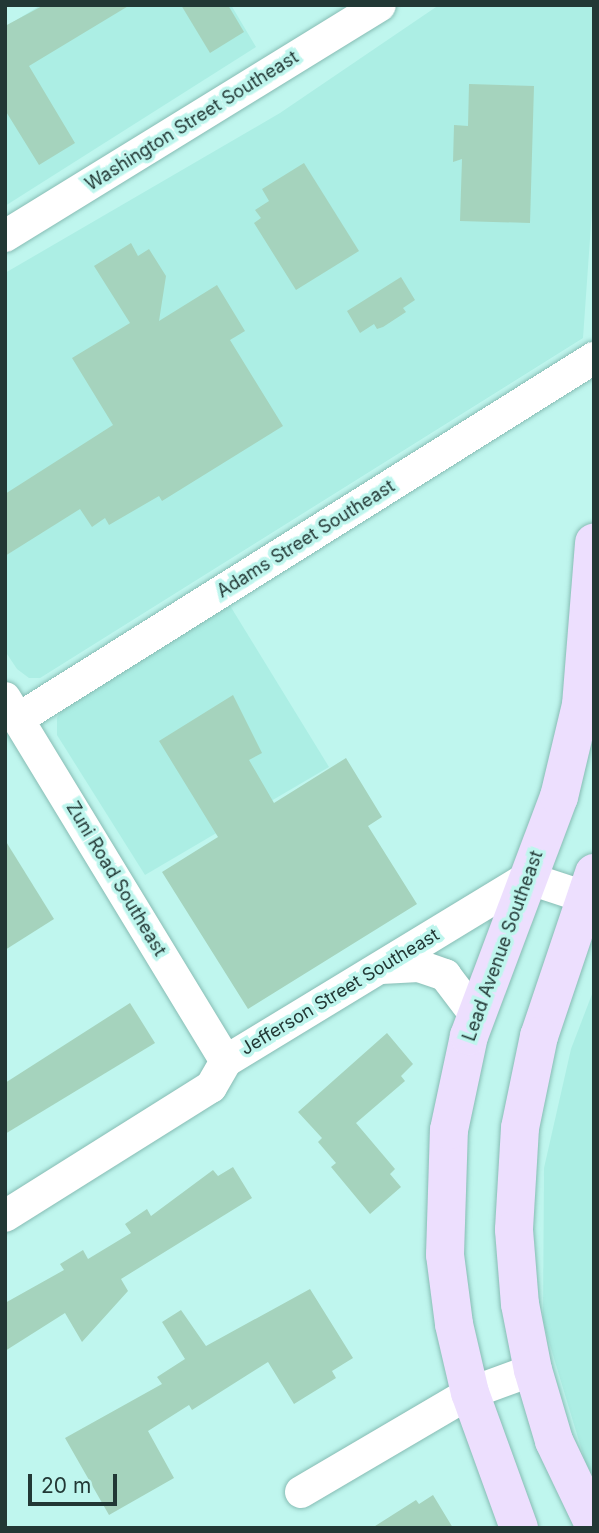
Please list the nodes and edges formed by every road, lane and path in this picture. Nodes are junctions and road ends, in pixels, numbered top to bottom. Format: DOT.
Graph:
graph roads {
  1 [pos="380,5"];
  2 [pos="5,236"];
  3 [pos="594,359"];
  4 [pos="594,543"];
  5 [pos="12,708"];
  6 [pos="527,878"];
  7 [pos="589,885"];
  8 [pos="380,968"];
  9 [pos="476,1016"];
  10 [pos="226,1060"];
  11 [pos="5,1216"];
  12 [pos="533,1370"];
  13 [pos="470,1393"];
  14 [pos="301,1492"];
  15 [pos="594,1525"];
  16 [pos="519,1528"];
  1 -- 2 [label="street, Washington Street Southeast"];
  3 -- 5 [label="street, Adams Street Southeast"];
  4 -- 6 [label="main road, Lead Avenue Southeast"];
  5 -- 10 [label="street, Zuni Road Southeast"];
  6 -- 7 [label="street"];
  6 -- 8 [label="street, Jefferson Street Southeast"];
  6 -- 9 [label="main road, Lead Avenue Southeast"];
  7 -- 12 [label="main road"];
  8 -- 9 [label="street"];
  8 -- 10 [label="street, Jefferson Street Southeast"];
  9 -- 13 [label="main road, Lead Avenue Southeast"];
  10 -- 11 [label="street, Jefferson Street Southeast"];
  12 -- 13 [label="street"];
  12 -- 15 [label="main road"];
  13 -- 14 [label="street"];
  13 -- 16 [label="main road"];
}
